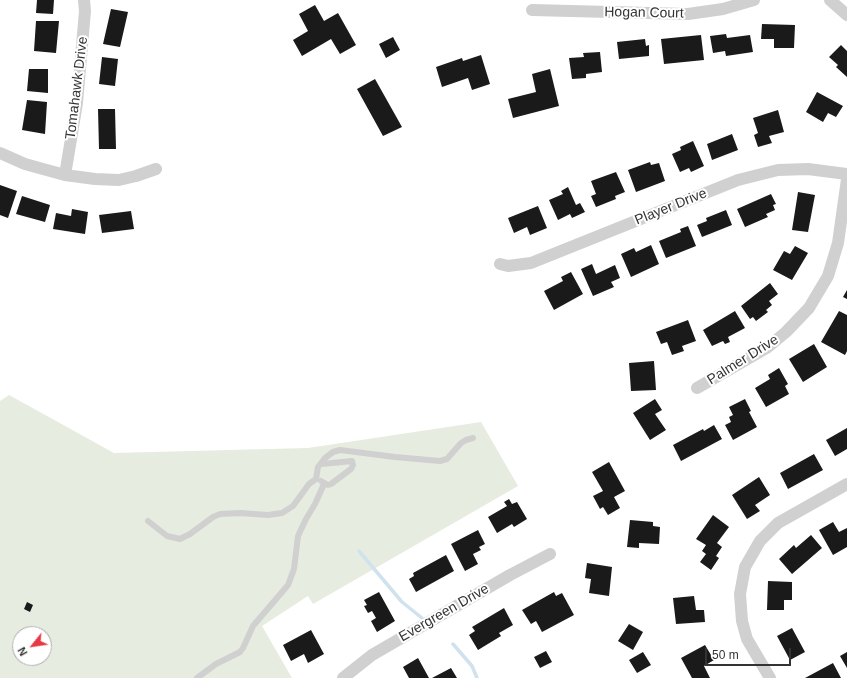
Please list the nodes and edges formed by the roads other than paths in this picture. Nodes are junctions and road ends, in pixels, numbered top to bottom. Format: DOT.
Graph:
graph roads {
  1 [pos="84,0"];
  2 [pos="754,0"];
  3 [pos="830,0"];
  4 [pos="532,10"];
  5 [pos="847,15"];
  6 [pos="0,153"];
  7 [pos="156,169"];
  8 [pos="847,174"];
  9 [pos="65,175"];
  10 [pos="847,179"];
  11 [pos="843,244"];
  12 [pos="500,264"];
  13 [pos="697,388"];
  14 [pos="473,438"];
  15 [pos="322,464"];
  16 [pos="316,479"];
  17 [pos="324,484"];
  18 [pos="847,484"];
  19 [pos="148,521"];
  20 [pos="550,554"];
  21 [pos="359,673"];
  22 [pos="197,678"];
  23 [pos="343,678"];
  24 [pos="770,678"];
  1 -- 9 [label="street, Tomahawk Drive"];
  2 -- 4 [label="street, Hogan Court"];
  3 -- 5 [label="street"];
  6 -- 9 [label="street"];
  7 -- 9 [label="street"];
  8 -- 12 [label="street, Player Drive"];
  10 -- 11 [label="street, Palmer Drive"];
  11 -- 13 [label="street, Palmer Drive"];
  14 -- 15 [label="lane"];
  15 -- 16 [label="lane"];
  15 -- 17 [label="lane"];
  16 -- 17 [label="lane"];
  16 -- 19 [label="lane"];
  17 -- 22 [label="lane"];
  18 -- 24 [label="street"];
  20 -- 21 [label="street, Evergreen Drive"];
  21 -- 23 [label="street, Evergreen Drive"];
}
